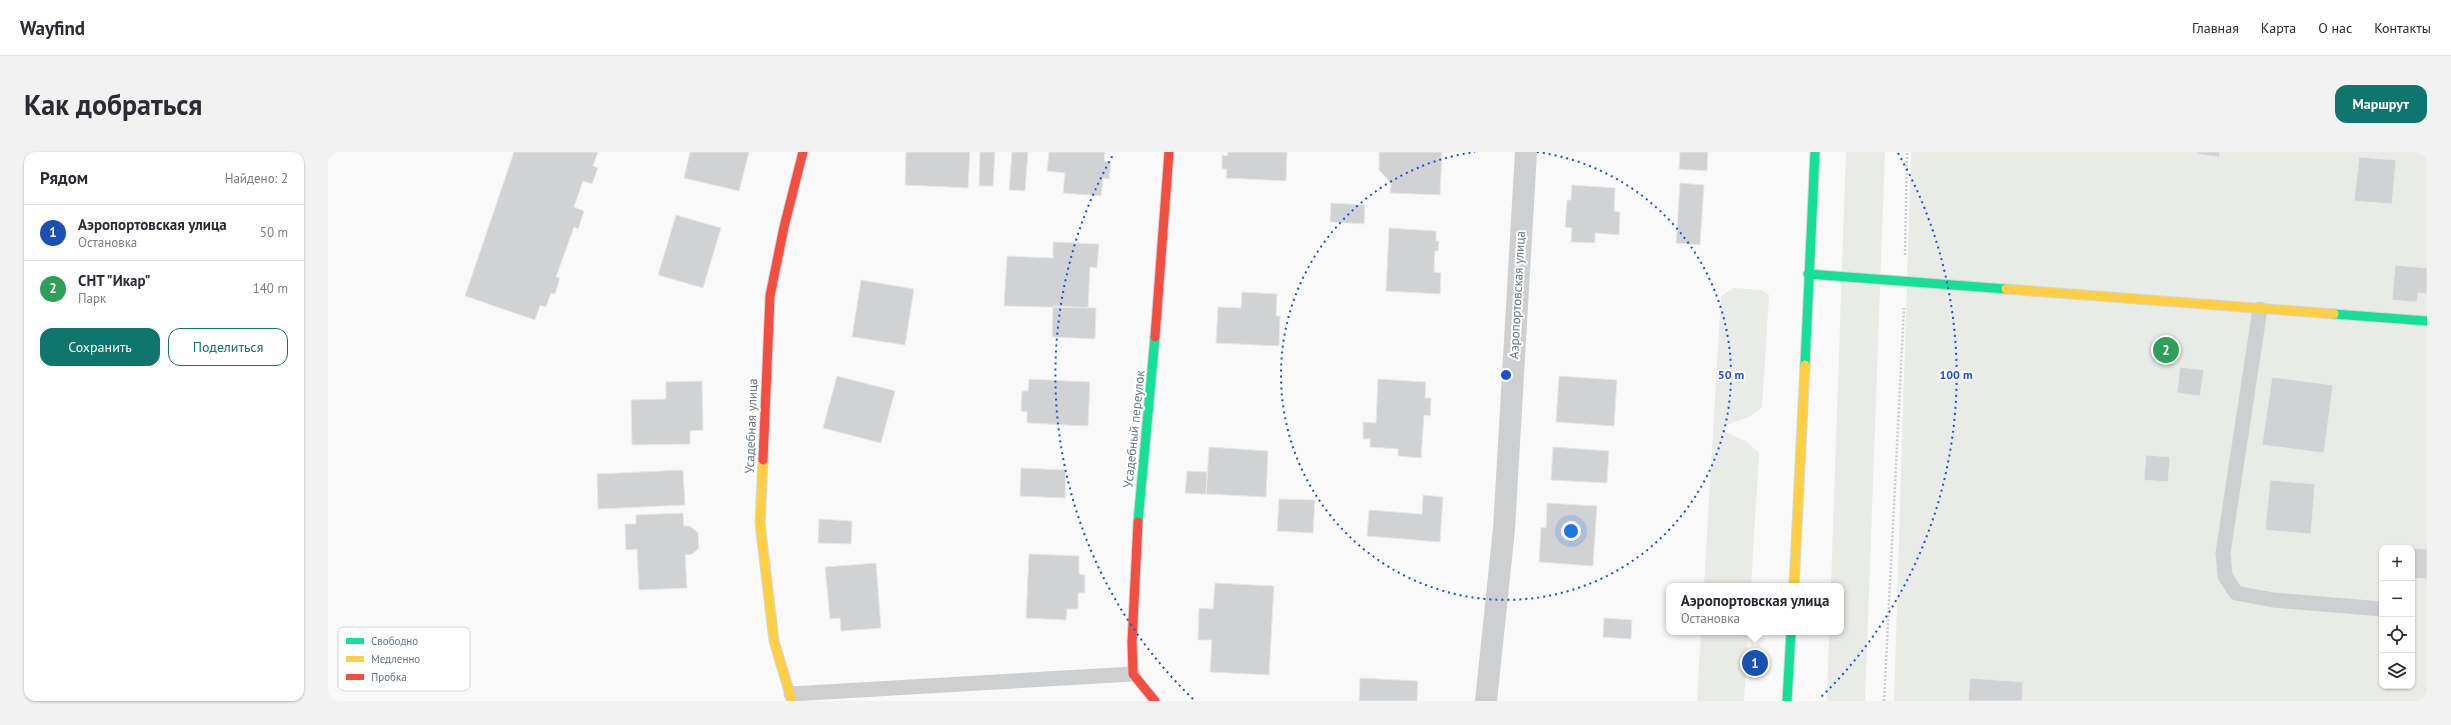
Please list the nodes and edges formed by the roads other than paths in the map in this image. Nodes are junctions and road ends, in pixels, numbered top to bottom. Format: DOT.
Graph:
graph roads {
  1 [pos="803,152"];
  2 [pos="1169,152"];
  3 [pos="1526,152"];
  4 [pos="1815,152"];
  5 [pos="1808,274"];
  6 [pos="2260,309"];
  7 [pos="2427,321"];
  8 [pos="1794,583"];
  9 [pos="2379,609"];
  10 [pos="1791,635"];
  11 [pos="1133,674"];
  12 [pos="792,698"];
  13 [pos="1155,701"];
  14 [pos="1486,701"];
  15 [pos="1787,701"];
  1 -- 12 [label="street, Усадебная улица"];
  2 -- 11 [label="street, Усадебный переулок"];
  3 -- 14 [label="street, Аэропортовская улица"];
  4 -- 5 [label="street"];
  5 -- 6 [label="street"];
  5 -- 8 [label="street"];
  6 -- 7 [label="street"];
  6 -- 9 [label="lane"];
  10 -- 15 [label="street"];
  11 -- 12 [label="lane"];
  11 -- 13 [label="street"];
}
